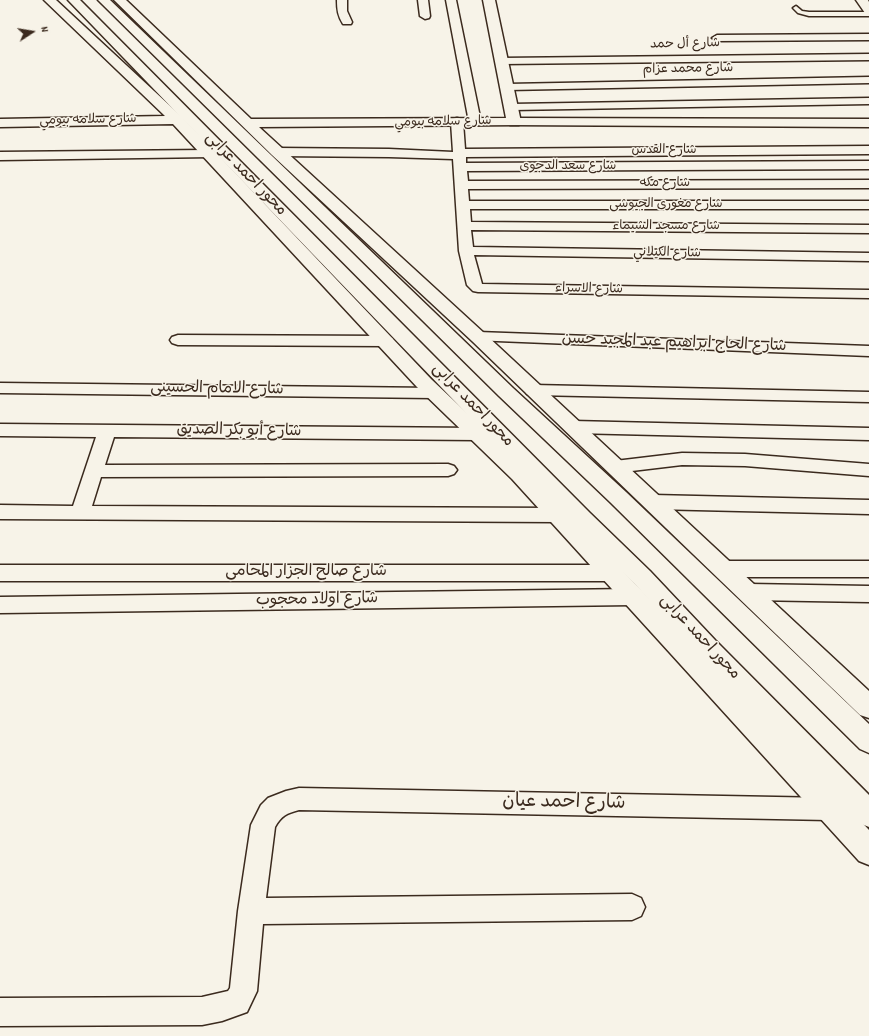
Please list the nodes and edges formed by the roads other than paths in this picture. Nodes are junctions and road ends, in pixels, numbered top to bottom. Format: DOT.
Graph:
graph roads {
  1 [pos="50,0"];
  2 [pos="74,0"];
  3 [pos="104,0"];
  4 [pos="120,0"];
  5 [pos="342,0"];
  6 [pos="423,0"];
  7 [pos="451,0"];
  8 [pos="489,0"];
  9 [pos="862,0"];
  10 [pos="796,8"];
  11 [pos="869,13"];
  12 [pos="425,16"];
  13 [pos="347,22"];
  14 [pos="869,37"];
  15 [pos="717,38"];
  16 [pos="869,57"];
  17 [pos="502,61"];
  18 [pos="869,80"];
  19 [pos="508,87"];
  20 [pos="869,101"];
  21 [pos="512,107"];
  22 [pos="177,120"];
  23 [pos="456,122"];
  24 [pos="475,122"];
  25 [pos="514,122"];
  26 [pos="0,123"];
  27 [pos="247,123"];
  28 [pos="869,123"];
  29 [pos="869,150"];
  30 [pos="277,152"];
  31 [pos="208,154"];
  32 [pos="0,156"];
  33 [pos="459,158"];
  34 [pos="869,165"];
  35 [pos="461,184"];
  36 [pos="869,184"];
  37 [pos="462,205"];
  38 [pos="869,205"];
  39 [pos="464,226"];
  40 [pos="869,229"];
  41 [pos="466,251"];
  42 [pos="869,257"];
  43 [pos="869,294"];
  44 [pos="478,337"];
  45 [pos="178,340"];
  46 [pos="386,341"];
  47 [pos="869,351"];
  48 [pos="0,388"];
  49 [pos="534,390"];
  50 [pos="434,392"];
  51 [pos="869,397"];
  52 [pos="573,428"];
  53 [pos="0,430"];
  54 [pos="107,431"];
  55 [pos="478,434"];
  56 [pos="869,434"];
  57 [pos="615,467"];
  58 [pos="448,470"];
  59 [pos="869,470"];
  60 [pos="94,471"];
  61 [pos="653,502"];
  62 [pos="869,508"];
  63 [pos="0,512"];
  64 [pos="80,512"];
  65 [pos="557,515"];
  66 [pos="723,569"];
  67 [pos="869,569"];
  68 [pos="0,573"];
  69 [pos="611,573"];
  70 [pos="749,592"];
  71 [pos="869,594"];
  72 [pos="633,597"];
  73 [pos="0,605"];
  74 [pos="869,707"];
  75 [pos="869,741"];
  76 [pos="829,809"];
  77 [pos="869,814"];
  78 [pos="869,852"];
  79 [pos="632,907"];
  80 [pos="251,911"];
  81 [pos="0,1012"];
  1 -- 22 [label="main road"];
  2 -- 77 [label="main road, محور احمد عرابى"];
  3 -- 75 [label="main road, محور احمد عرابى"];
  4 -- 27 [label="main road"];
  5 -- 13 [label="street"];
  6 -- 12 [label="street"];
  7 -- 24 [label="street"];
  8 -- 17 [label="main road, شارع سلامه بيومي"];
  9 -- 11 [label="main road"];
  10 -- 11 [label="lane"];
  14 -- 15 [label="street"];
  16 -- 17 [label="street, شارع أل حمد"];
  17 -- 19 [label="main road, شارع سلامه بيومي"];
  18 -- 19 [label="street, شارع محمد عزام"];
  19 -- 21 [label="main road, شارع سلامه بيومي"];
  20 -- 21 [label="street"];
  21 -- 25 [label="main road, شارع سلامه بيومي"];
  22 -- 26 [label="main road, شارع سلامه بيومي"];
  22 -- 31 [label="main road"];
  23 -- 24 [label="main road, شارع سلامه بيومي"];
  23 -- 27 [label="main road, شارع سلامه بيومي"];
  23 -- 33 [label="street, شارع الاسراء"];
  24 -- 25 [label="main road, شارع سلامه بيومي"];
  25 -- 28 [label="street"];
  27 -- 30 [label="main road"];
  29 -- 33 [label="street, شارع القدس"];
  30 -- 33 [label="street"];
  30 -- 44 [label="main road"];
  31 -- 32 [label="street"];
  31 -- 46 [label="main road"];
  33 -- 34 [label="street, شارع سعد الدجوى"];
  33 -- 35 [label="street, شارع الاسراء"];
  35 -- 36 [label="street, شارع مكه"];
  35 -- 37 [label="street, شارع الاسراء"];
  37 -- 38 [label="street, شارع مغورى الجيوشى"];
  37 -- 39 [label="street, شارع الاسراء"];
  39 -- 40 [label="street, شارع مسجد الشيماء"];
  39 -- 41 [label="street, شارع الاسراء"];
  41 -- 42 [label="street, شارع الكيلاني"];
  41 -- 43 [label="street, شارع الاسراء"];
  44 -- 47 [label="street, شارع الحاج ابراهيم عبد المجيد حسن"];
  44 -- 49 [label="main road"];
  45 -- 46 [label="street"];
  46 -- 50 [label="main road"];
  48 -- 50 [label="street, شارع الامام الحسينى"];
  49 -- 51 [label="street"];
  49 -- 52 [label="main road"];
  50 -- 55 [label="main road"];
  52 -- 56 [label="street"];
  52 -- 57 [label="main road"];
  53 -- 54 [label="street, شارع أبو بكر الصديق"];
  54 -- 55 [label="street, شارع أبو بكر الصديق"];
  54 -- 60 [label="street"];
  55 -- 65 [label="main road"];
  57 -- 59 [label="street"];
  57 -- 61 [label="main road"];
  58 -- 60 [label="street"];
  60 -- 64 [label="street"];
  61 -- 62 [label="street"];
  61 -- 66 [label="main road"];
  63 -- 64 [label="street"];
  64 -- 65 [label="street"];
  65 -- 69 [label="main road"];
  66 -- 67 [label="street"];
  66 -- 70 [label="main road"];
  68 -- 69 [label="street, شارع صالح الجزار المحامى"];
  69 -- 72 [label="main road"];
  70 -- 71 [label="street"];
  70 -- 74 [label="main road"];
  72 -- 73 [label="street, شارع اولاد محجوب"];
  72 -- 76 [label="main road"];
  76 -- 78 [label="main road"];
  76 -- 80 [label="street, شارع احمد عيان"];
  79 -- 80 [label="street"];
  80 -- 81 [label="street, شارع احمد عيان"];
}
